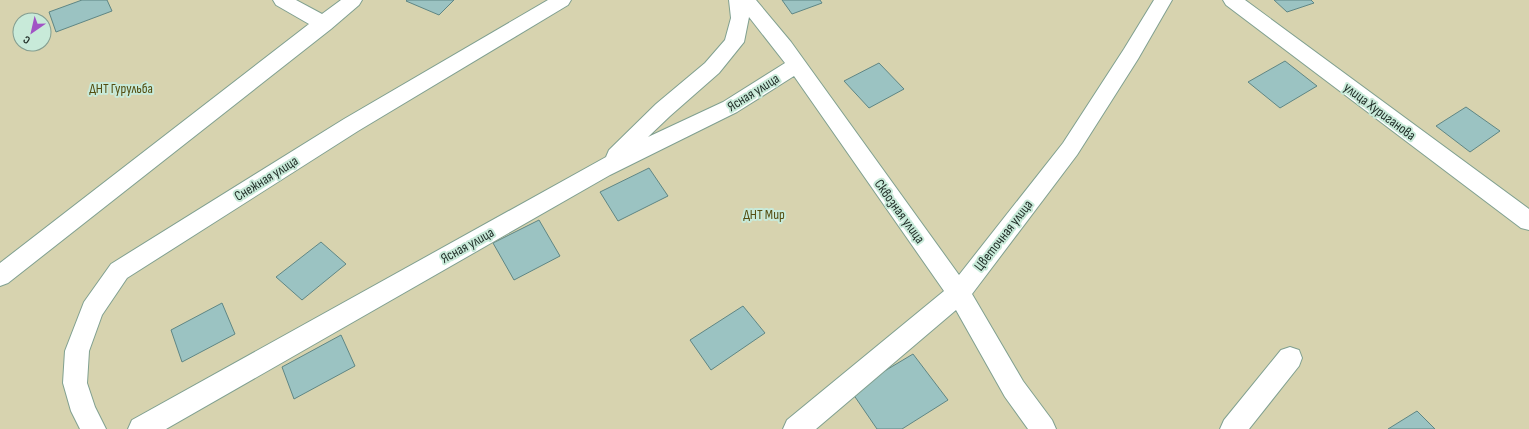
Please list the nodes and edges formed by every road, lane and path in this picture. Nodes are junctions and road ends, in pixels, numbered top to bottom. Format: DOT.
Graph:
graph roads {
  1 [pos="282,0"];
  2 [pos="353,0"];
  3 [pos="562,0"];
  4 [pos="738,0"];
  5 [pos="746,0"];
  6 [pos="1163,0"];
  7 [pos="1232,0"];
  8 [pos="324,24"];
  9 [pos="796,65"];
  10 [pos="602,169"];
  11 [pos="1529,221"];
  12 [pos="0,276"];
  13 [pos="959,293"];
  14 [pos="1290,358"];
  15 [pos="92,429"];
  16 [pos="141,429"];
  17 [pos="796,429"];
  18 [pos="1043,429"];
  19 [pos="1233,429"];
  1 -- 8 [label="street"];
  2 -- 8 [label="street"];
  3 -- 15 [label="street, Снежная улица"];
  4 -- 10 [label="street"];
  5 -- 9 [label="street, Сквозная улица"];
  6 -- 13 [label="street, Цветочная улица"];
  7 -- 11 [label="street, улица Хуриганова"];
  8 -- 12 [label="street"];
  9 -- 10 [label="street, Ясная улица"];
  9 -- 13 [label="street, Сквозная улица"];
  10 -- 16 [label="street, Ясная улица"];
  13 -- 17 [label="street, Цветочная улица"];
  13 -- 18 [label="street, Сквозная улица"];
  14 -- 19 [label="street"];
}
